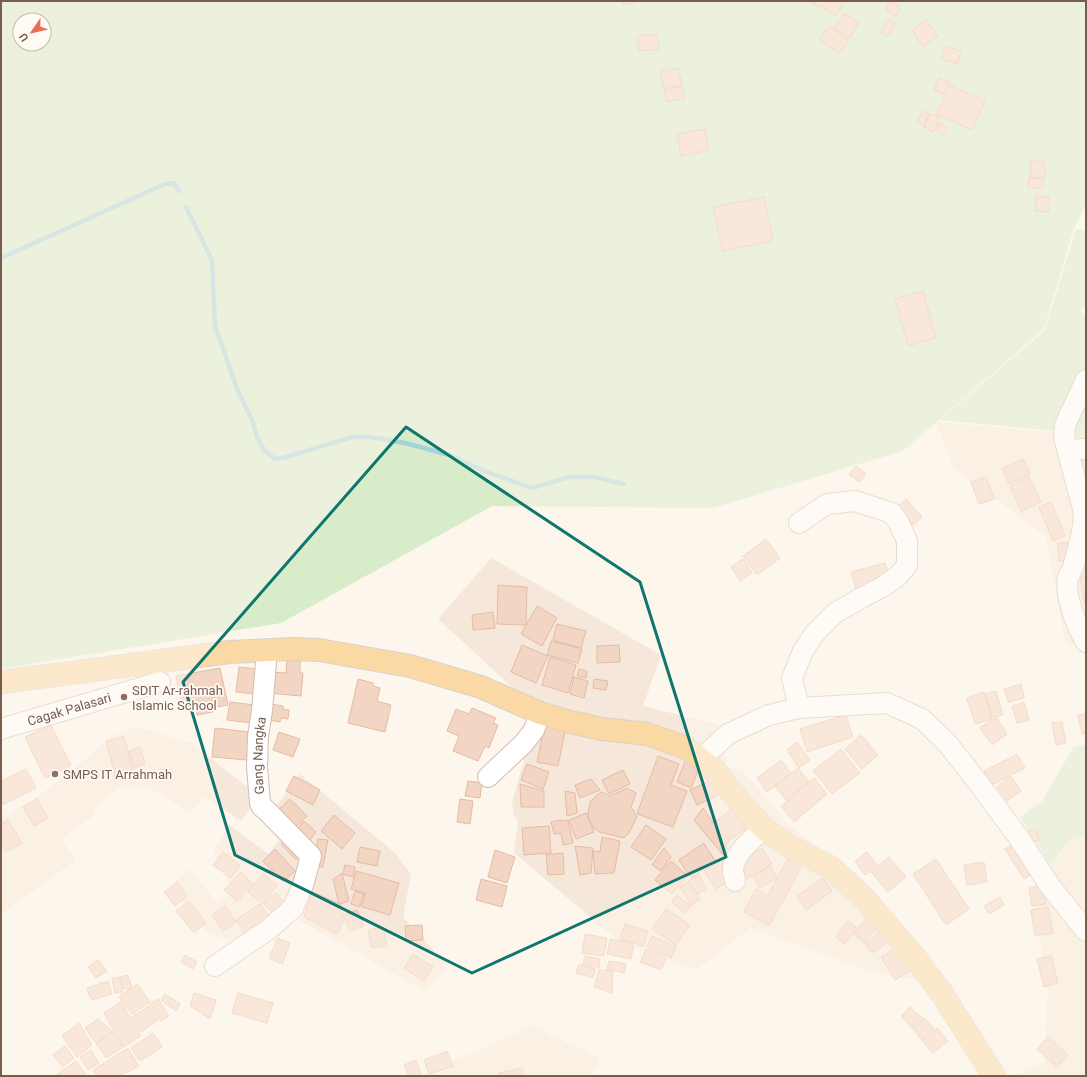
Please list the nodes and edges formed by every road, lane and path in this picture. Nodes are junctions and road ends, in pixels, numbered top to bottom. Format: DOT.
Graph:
graph roads {
  1 [pos="1086,380"];
  2 [pos="1077,450"];
  3 [pos="799,523"];
  4 [pos="1086,642"];
  5 [pos="267,650"];
  6 [pos="1,682"];
  7 [pos="160,682"];
  8 [pos="799,708"];
  9 [pos="540,712"];
  10 [pos="1,729"];
  11 [pos="700,759"];
  12 [pos="488,778"];
  13 [pos="764,829"];
  14 [pos="735,881"];
  15 [pos="1086,931"];
  16 [pos="215,966"];
  17 [pos="994,1076"];
  1 -- 2 [label="street"];
  2 -- 4 [label="street"];
  3 -- 8 [label="street"];
  5 -- 6 [label="main road"];
  5 -- 9 [label="main road"];
  5 -- 16 [label="street, Gang Nangka"];
  7 -- 10 [label="street, Cagak Palasari"];
  8 -- 11 [label="street"];
  8 -- 15 [label="street"];
  9 -- 11 [label="main road"];
  9 -- 12 [label="street"];
  11 -- 13 [label="main road"];
  13 -- 14 [label="street"];
  13 -- 17 [label="main road"];
}
